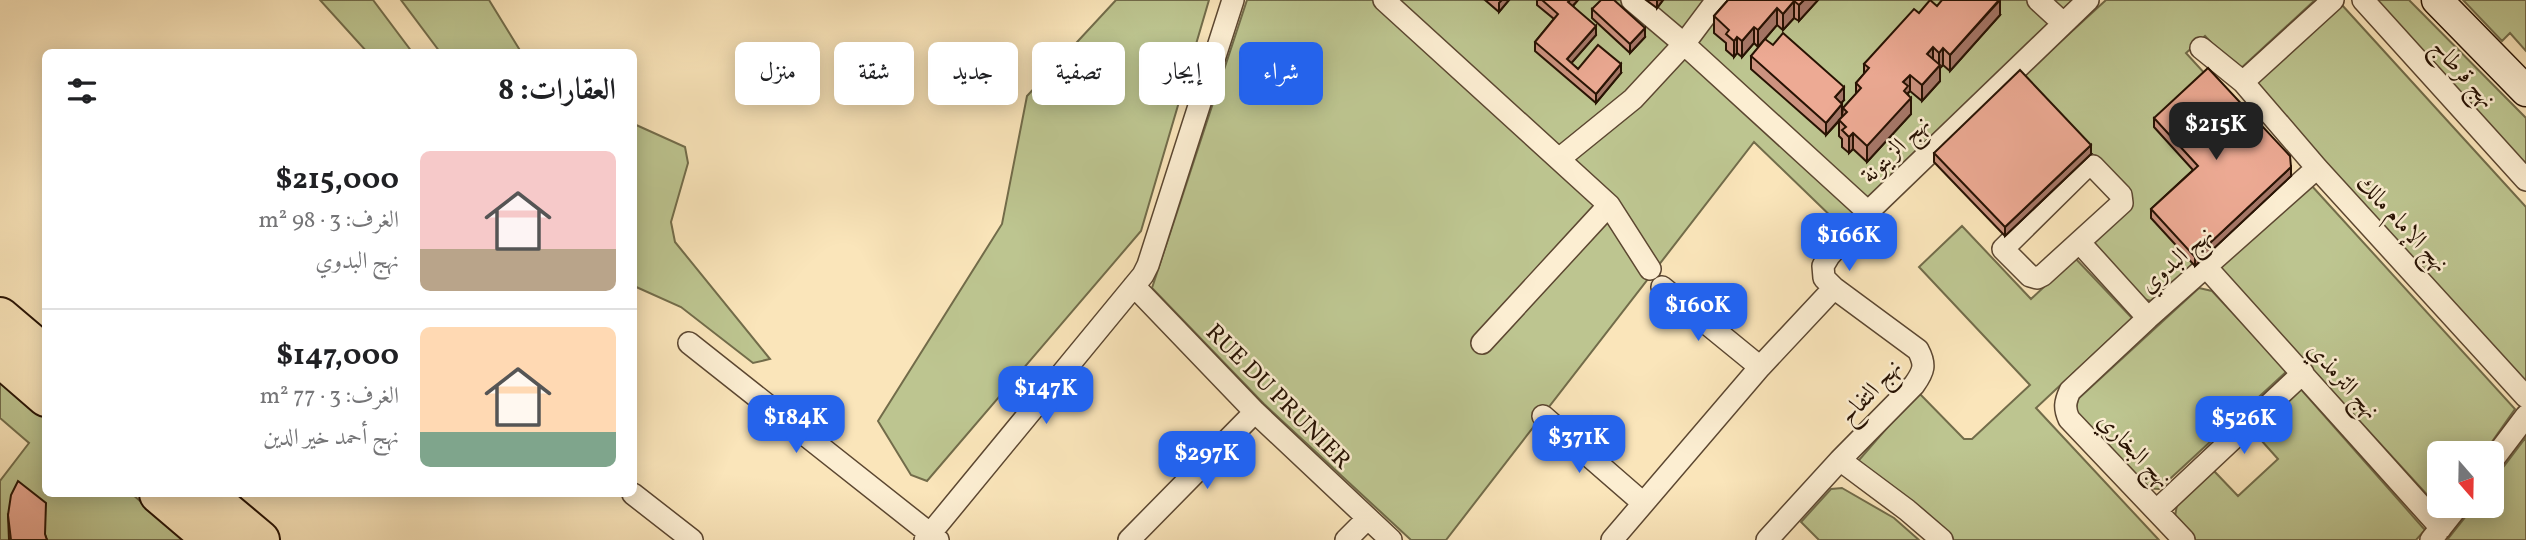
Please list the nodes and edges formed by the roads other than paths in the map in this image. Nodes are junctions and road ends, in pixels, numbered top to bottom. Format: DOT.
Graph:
graph roads {
  1 [pos="1233,0"];
  2 [pos="1384,0"];
  3 [pos="1632,0"];
  4 [pos="1717,0"];
  5 [pos="2038,0"];
  6 [pos="2088,0"];
  7 [pos="2333,0"];
  8 [pos="2363,0"];
  9 [pos="2437,0"];
  10 [pos="2063,23"];
  11 [pos="1684,44"];
  12 [pos="2201,48"];
  13 [pos="2243,82"];
  14 [pos="2526,91"];
  15 [pos="1559,159"];
  16 [pos="2317,168"];
  17 [pos="2526,180"];
  18 [pos="1609,205"];
  19 [pos="1868,212"];
  20 [pos="2080,243"];
  21 [pos="2207,268"];
  22 [pos="1650,269"];
  23 [pos="1134,286"];
  24 [pos="1662,287"];
  25 [pos="1834,288"];
  26 [pos="0,317"];
  27 [pos="2148,318"];
  28 [pos="689,343"];
  29 [pos="1482,343"];
  30 [pos="42,353"];
  31 [pos="0,357"];
  32 [pos="1760,367"];
  33 [pos="2303,373"];
  34 [pos="2070,391"];
  35 [pos="42,394"];
  36 [pos="2526,397"];
  37 [pos="1255,412"];
  38 [pos="1543,416"];
  39 [pos="2526,416"];
  40 [pos="2504,445"];
  41 [pos="1840,460"];
  42 [pos="163,497"];
  43 [pos="209,497"];
  44 [pos="637,497"];
  45 [pos="1643,503"];
  46 [pos="2157,510"];
  47 [pos="2449,518"];
  48 [pos="1367,519"];
  49 [pos="2436,534"];
  50 [pos="931,538"];
  51 [pos="213,540"];
  52 [pos="260,540"];
  53 [pos="692,540"];
  54 [pos="1129,540"];
  55 [pos="1346,540"];
  56 [pos="1391,540"];
  57 [pos="1612,540"];
  58 [pos="1767,540"];
  59 [pos="1942,540"];
  60 [pos="2184,540"];
  1 -- 23 [label="street"];
  2 -- 15 [label="street"];
  3 -- 11 [label="street"];
  4 -- 11 [label="street"];
  5 -- 10 [label="street"];
  6 -- 10 [label="street, نهج الزيتونة"];
  7 -- 13 [label="street"];
  8 -- 17 [label="street, نهج قرطاج"];
  9 -- 14 [label="street"];
  10 -- 19 [label="street, نهج الزيتونة"];
  11 -- 15 [label="street"];
  11 -- 19 [label="street"];
  12 -- 13 [label="street, نهج الإمام مالك"];
  13 -- 16 [label="street, نهج الإمام مالك"];
  15 -- 18 [label="street"];
  16 -- 21 [label="street, نهج البدوي"];
  16 -- 36 [label="street, نهج الإمام مالك"];
  18 -- 22 [label="street"];
  18 -- 29 [label="street"];
  19 -- 25 [label="street, نهج الزيتونة"];
  20 -- 20 [label="street"];
  20 -- 27 [label="street"];
  21 -- 27 [label="street, نهج البدوي"];
  21 -- 33 [label="street, نهج الترمذي"];
  23 -- 37 [label="street, RUE DU PRUNIER"];
  23 -- 50 [label="street"];
  24 -- 32 [label="street"];
  25 -- 32 [label="street"];
  25 -- 41 [label="street, نهج التفاح"];
  26 -- 30 [label="highway"];
  27 -- 34 [label="street, نهج البدوي"];
  28 -- 50 [label="street"];
  31 -- 35 [label="highway"];
  32 -- 45 [label="street"];
  33 -- 46 [label="street"];
  33 -- 49 [label="street, نهج الترمذي"];
  34 -- 46 [label="street, نهج البخاري"];
  37 -- 48 [label="street, RUE DU PRUNIER"];
  37 -- 54 [label="street"];
  38 -- 45 [label="street"];
  39 -- 40 [label="street"];
  41 -- 58 [label="street, نهج التفاح"];
  41 -- 59 [label="street"];
  42 -- 51 [label="highway"];
  43 -- 52 [label="highway"];
  44 -- 53 [label="street"];
  45 -- 57 [label="street"];
  46 -- 60 [label="street, نهج البخاري"];
  47 -- 49 [label="street"];
  48 -- 55 [label="street"];
  48 -- 56 [label="street, RUE DU PRUNIER"];
}
